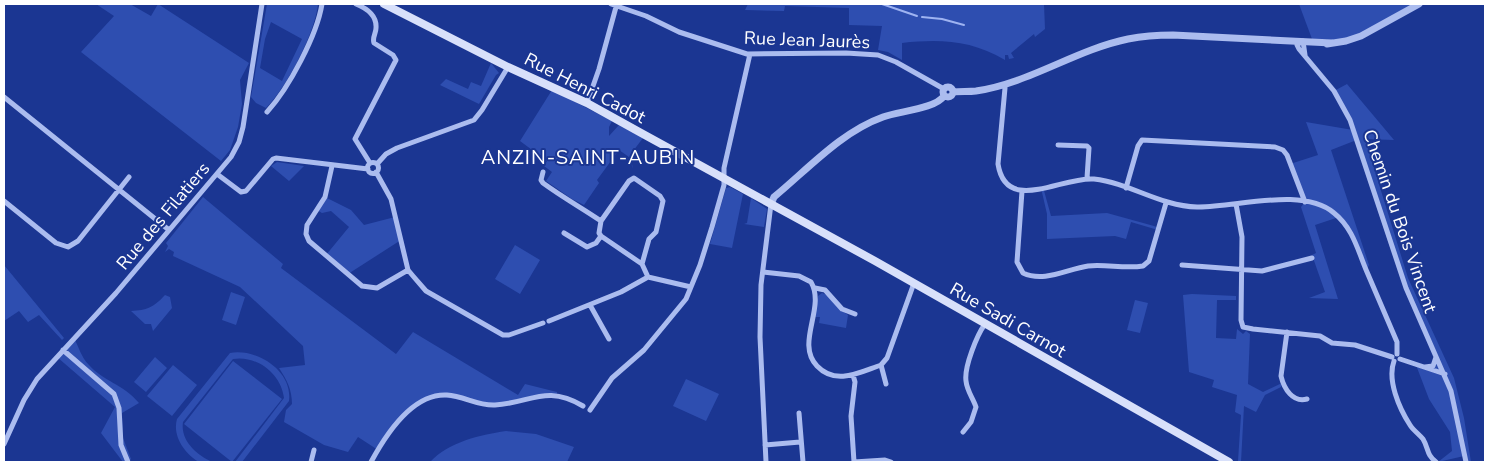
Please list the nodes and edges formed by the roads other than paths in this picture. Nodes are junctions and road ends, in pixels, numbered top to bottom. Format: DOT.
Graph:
graph roads {
  1 [pos="262,4"];
  2 [pos="322,4"];
  3 [pos="356,4"];
  4 [pos="384,4"];
  5 [pos="1419,4"];
  6 [pos="613,5"];
  7 [pos="1301,43"];
  8 [pos="750,54"];
  9 [pos="508,66"];
  10 [pos="1003,85"];
  11 [pos="944,92"];
  12 [pos="4,97"];
  13 [pos="587,103"];
  14 [pos="267,112"];
  15 [pos="1058,145"];
  16 [pos="370,163"];
  17 [pos="377,164"];
  18 [pos="332,166"];
  19 [pos="368,169"];
  20 [pos="376,172"];
  21 [pos="544,172"];
  22 [pos="217,174"];
  23 [pos="129,177"];
  24 [pos="724,178"];
  25 [pos="1087,178"];
  26 [pos="1126,188"];
  27 [pos="120,189"];
  28 [pos="1022,192"];
  29 [pos="4,201"];
  30 [pos="1306,202"];
  31 [pos="1166,203"];
  32 [pos="771,204"];
  33 [pos="1236,204"];
  34 [pos="601,221"];
  35 [pos="169,230"];
  36 [pos="564,233"];
  37 [pos="601,236"];
  38 [pos="1312,258"];
  39 [pos="642,264"];
  40 [pos="1182,265"];
  41 [pos="408,270"];
  42 [pos="1242,271"];
  43 [pos="763,272"];
  44 [pos="648,277"];
  45 [pos="914,283"];
  46 [pos="691,287"];
  47 [pos="815,288"];
  48 [pos="590,305"];
  49 [pos="855,314"];
  50 [pos="550,321"];
  51 [pos="543,323"];
  52 [pos="985,324"];
  53 [pos="1287,332"];
  54 [pos="609,339"];
  55 [pos="63,350"];
  56 [pos="1436,354"];
  57 [pos="1396,358"];
  58 [pos="881,365"];
  59 [pos="1422,367"];
  60 [pos="1428,368"];
  61 [pos="1444,372"];
  62 [pos="853,375"];
  63 [pos="886,384"];
  64 [pos="1307,399"];
  65 [pos="583,406"];
  66 [pos="590,410"];
  67 [pos="799,413"];
  68 [pos="964,432"];
  69 [pos="800,442"];
  70 [pos="4,444"];
  71 [pos="765,445"];
  72 [pos="314,450"];
  73 [pos="128,462"];
  74 [pos="311,462"];
  75 [pos="371,462"];
  76 [pos="766,462"];
  77 [pos="802,462"];
  78 [pos="854,462"];
  79 [pos="891,462"];
  80 [pos="1229,462"];
  81 [pos="1436,462"];
  82 [pos="1466,462"];
  1 -- 22 [label="street, Rue des Filatiers"];
  2 -- 14 [label="street"];
  3 -- 16 [label="street"];
  4 -- 9 [label="main road, Rue Henri Cadot"];
  5 -- 7 [label="street"];
  6 -- 8 [label="street, Rue Jean Jaurès"];
  6 -- 13 [label="street"];
  7 -- 10 [label="street"];
  7 -- 56 [label="street, Chemin du Bois Vincent"];
  8 -- 11 [label="street, Rue Jean Jaurès"];
  8 -- 24 [label="street"];
  9 -- 13 [label="main road, Rue Henri Cadot"];
  9 -- 17 [label="street"];
  10 -- 11 [label="street"];
  10 -- 28 [label="street"];
  11 -- 32 [label="street"];
  12 -- 27 [label="street"];
  13 -- 24 [label="main road, Rue Henri Cadot"];
  15 -- 25 [label="street"];
  16 -- 17 [label="street"];
  16 -- 19 [label="street"];
  17 -- 20 [label="street"];
  18 -- 19 [label="street"];
  18 -- 22 [label="street"];
  18 -- 41 [label="street"];
  19 -- 20 [label="street"];
  20 -- 41 [label="street"];
  21 -- 34 [label="street"];
  22 -- 35 [label="street, Rue des Filatiers"];
  23 -- 27 [label="street"];
  24 -- 32 [label="main road, Rue Henri Cadot"];
  24 -- 46 [label="street"];
  25 -- 26 [label="street"];
  25 -- 28 [label="street"];
  26 -- 30 [label="street"];
  26 -- 31 [label="street"];
  27 -- 29 [label="street"];
  27 -- 35 [label="street"];
  28 -- 31 [label="street"];
  30 -- 33 [label="street"];
  30 -- 57 [label="street"];
  31 -- 33 [label="street"];
  32 -- 43 [label="street"];
  32 -- 45 [label="main road, Rue Sadi Carnot"];
  33 -- 42 [label="street"];
  34 -- 37 [label="street"];
  34 -- 39 [label="street"];
  35 -- 55 [label="street, Rue des Filatiers"];
  36 -- 37 [label="street"];
  37 -- 39 [label="street"];
  38 -- 42 [label="street"];
  39 -- 44 [label="street"];
  40 -- 42 [label="street"];
  41 -- 51 [label="street"];
  42 -- 53 [label="street"];
  43 -- 47 [label="street"];
  43 -- 71 [label="street"];
  44 -- 46 [label="street"];
  44 -- 48 [label="street"];
  45 -- 52 [label="main road, Rue Sadi Carnot"];
  45 -- 58 [label="street"];
  46 -- 66 [label="street"];
  47 -- 49 [label="street"];
  47 -- 62 [label="street"];
  48 -- 50 [label="street"];
  48 -- 54 [label="street"];
  52 -- 68 [label="street"];
  52 -- 80 [label="main road, Rue Sadi Carnot"];
  53 -- 57 [label="street"];
  53 -- 64 [label="street"];
  55 -- 70 [label="street, Rue des Filatiers"];
  55 -- 73 [label="street"];
  56 -- 60 [label="street"];
  56 -- 61 [label="street, Chemin du Bois Vincent"];
  57 -- 59 [label="street"];
  57 -- 81 [label="street"];
  58 -- 62 [label="street"];
  58 -- 63 [label="street"];
  59 -- 60 [label="street"];
  59 -- 61 [label="street"];
  60 -- 61 [label="street"];
  61 -- 82 [label="street, Chemin du Bois Vincent"];
  62 -- 78 [label="street"];
  65 -- 75 [label="street"];
  67 -- 69 [label="street"];
  69 -- 71 [label="street"];
  69 -- 77 [label="street"];
  71 -- 76 [label="street"];
  72 -- 74 [label="street"];
  78 -- 79 [label="street"];
}
